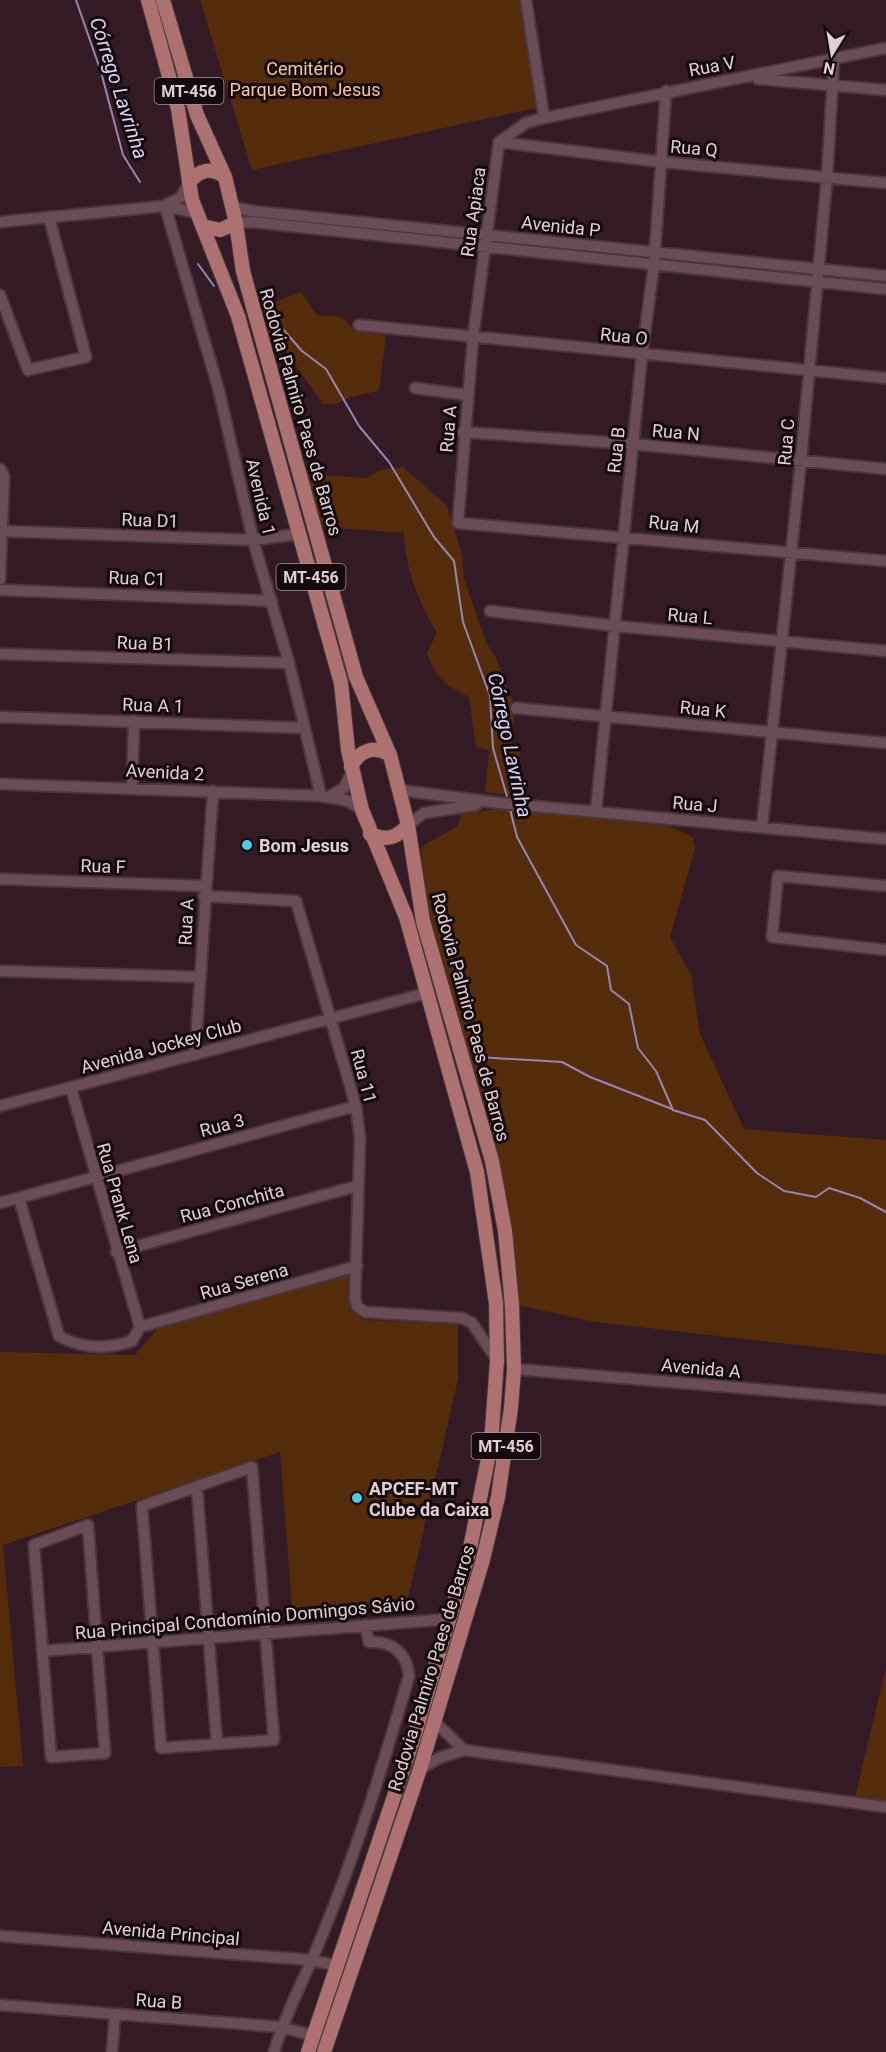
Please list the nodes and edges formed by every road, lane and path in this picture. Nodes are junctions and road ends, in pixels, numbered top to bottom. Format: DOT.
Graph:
graph roads {
  1 [pos="148,0"];
  2 [pos="164,0"];
  3 [pos="526,0"];
  4 [pos="886,48"];
  5 [pos="834,60"];
  6 [pos="743,78"];
  7 [pos="833,85"];
  8 [pos="886,90"];
  9 [pos="666,91"];
  10 [pos="544,118"];
  11 [pos="499,142"];
  12 [pos="662,162"];
  13 [pos="225,177"];
  14 [pos="827,177"];
  15 [pos="189,183"];
  16 [pos="886,183"];
  17 [pos="165,206"];
  18 [pos="233,207"];
  19 [pos="49,217"];
  20 [pos="199,219"];
  21 [pos="0,222"];
  22 [pos="236,223"];
  23 [pos="486,235"];
  24 [pos="484,248"];
  25 [pos="654,252"];
  26 [pos="654,265"];
  27 [pos="818,268"];
  28 [pos="886,276"];
  29 [pos="817,282"];
  30 [pos="886,289"];
  31 [pos="0,296"];
  32 [pos="359,325"];
  33 [pos="473,338"];
  34 [pos="642,354"];
  35 [pos="808,371"];
  36 [pos="886,378"];
  37 [pos="415,388"];
  38 [pos="467,394"];
  39 [pos="463,432"];
  40 [pos="633,444"];
  41 [pos="801,460"];
  42 [pos="0,469"];
  43 [pos="886,469"];
  44 [pos="458,523"];
  45 [pos="1,531"];
  46 [pos="299,534"];
  47 [pos="624,535"];
  48 [pos="253,540"];
  49 [pos="792,552"];
  50 [pos="886,561"];
  51 [pos="0,579"];
  52 [pos="0,590"];
  53 [pos="272,601"];
  54 [pos="490,611"];
  55 [pos="616,626"];
  56 [pos="783,641"];
  57 [pos="886,651"];
  58 [pos="0,654"];
  59 [pos="289,663"];
  60 [pos="516,708"];
  61 [pos="607,716"];
  62 [pos="0,717"];
  63 [pos="134,721"];
  64 [pos="305,728"];
  65 [pos="773,732"];
  66 [pos="886,743"];
  67 [pos="390,755"];
  68 [pos="351,770"];
  69 [pos="0,783"];
  70 [pos="132,787"];
  71 [pos="399,790"];
  72 [pos="213,791"];
  73 [pos="325,797"];
  74 [pos="500,803"];
  75 [pos="362,810"];
  76 [pos="596,811"];
  77 [pos="408,825"];
  78 [pos="762,827"];
  79 [pos="370,834"];
  80 [pos="886,839"];
  81 [pos="0,879"];
  82 [pos="886,886"];
  83 [pos="205,891"];
  84 [pos="296,901"];
  85 [pos="886,950"];
  86 [pos="0,970"];
  87 [pos="200,977"];
  88 [pos="427,993"];
  89 [pos="329,1017"];
  90 [pos="195,1055"];
  91 [pos="71,1088"];
  92 [pos="0,1106"];
  93 [pos="356,1106"];
  94 [pos="95,1176"];
  95 [pos="357,1186"];
  96 [pos="19,1198"];
  97 [pos="0,1203"];
  98 [pos="116,1252"];
  99 [pos="357,1266"];
  100 [pos="140,1328"];
  101 [pos="497,1361"];
  102 [pos="514,1369"];
  103 [pos="886,1400"];
  104 [pos="197,1488"];
  105 [pos="450,1619"];
  106 [pos="366,1625"];
  107 [pos="266,1633"];
  108 [pos="208,1637"];
  109 [pos="152,1642"];
  110 [pos="97,1646"];
  111 [pos="42,1651"];
  112 [pos="434,1721"];
  113 [pos="217,1744"];
  114 [pos="464,1750"];
  115 [pos="420,1769"];
  116 [pos="886,1807"];
  117 [pos="0,1936"];
  118 [pos="311,1960"];
  119 [pos="339,1966"];
  120 [pos="0,2005"];
  121 [pos="115,2014"];
  122 [pos="281,2027"];
  123 [pos="314,2036"];
  124 [pos="112,2052"];
  125 [pos="274,2052"];
  126 [pos="308,2052"];
  127 [pos="324,2052"];
  1 -- 15 [label="main road, Rodovia Palmiro Paes de Barros / MT-456"];
  2 -- 13 [label="main road, Rodovia Palmiro Paes de Barros / MT-456"];
  3 -- 10 [label="street"];
  4 -- 5 [label="street, Rua V"];
  5 -- 6 [label="street, Rua V"];
  5 -- 7 [label="street, Rua C"];
  6 -- 7 [label="street"];
  6 -- 9 [label="street, Rua V"];
  7 -- 8 [label="street"];
  7 -- 14 [label="street, Rua C"];
  9 -- 10 [label="street, Rua V"];
  9 -- 12 [label="street, Rua B"];
  10 -- 11 [label="street"];
  11 -- 12 [label="street, Rua Q"];
  11 -- 23 [label="street, Rua Apiaca"];
  12 -- 14 [label="street, Rua Q"];
  12 -- 25 [label="street, Rua B"];
  13 -- 15 [label="main road"];
  13 -- 18 [label="main road, Rodovia Palmiro Paes de Barros / MT-456"];
  14 -- 16 [label="street, Rua Q"];
  14 -- 27 [label="street, Rua C"];
  15 -- 17 [label="street"];
  15 -- 20 [label="main road, Rodovia Palmiro Paes de Barros / MT-456"];
  17 -- 19 [label="street"];
  17 -- 20 [label="street"];
  17 -- 48 [label="street, Avenida 1"];
  18 -- 22 [label="main road, Rodovia Palmiro Paes de Barros / MT-456"];
  18 -- 23 [label="street, Avenida P"];
  19 -- 21 [label="street"];
  19 -- 31 [label="street"];
  20 -- 22 [label="main road"];
  20 -- 46 [label="main road, Rodovia Palmiro Paes de Barros / MT-456"];
  22 -- 24 [label="street, Avenida P"];
  22 -- 67 [label="main road, Rodovia Palmiro Paes de Barros / MT-456"];
  23 -- 24 [label="street, Rua Apiaca"];
  23 -- 25 [label="street, Avenida P"];
  24 -- 26 [label="street, Avenida P"];
  24 -- 33 [label="street, Rua Apiaca"];
  25 -- 26 [label="street, Rua B"];
  25 -- 27 [label="street, Avenida P"];
  26 -- 29 [label="street, Avenida P"];
  26 -- 34 [label="street, Rua B"];
  27 -- 28 [label="street, Avenida P"];
  27 -- 29 [label="street, Rua C"];
  29 -- 30 [label="street, Avenida P"];
  29 -- 35 [label="street, Rua C"];
  32 -- 33 [label="street, Rua O"];
  33 -- 34 [label="street, Rua O"];
  33 -- 38 [label="street, Rua A"];
  34 -- 35 [label="street, Rua O"];
  34 -- 40 [label="street, Rua B"];
  35 -- 36 [label="street, Rua O"];
  35 -- 41 [label="street, Rua C"];
  37 -- 38 [label="street"];
  38 -- 39 [label="street, Rua A"];
  39 -- 40 [label="street, Rua N"];
  39 -- 44 [label="street, Rua A"];
  40 -- 41 [label="street, Rua N"];
  40 -- 47 [label="street, Rua B"];
  41 -- 43 [label="street, Rua N"];
  41 -- 49 [label="street, Rua C"];
  42 -- 45 [label="street"];
  44 -- 47 [label="street, Rua M"];
  45 -- 48 [label="street, Rua D1"];
  45 -- 51 [label="street"];
  46 -- 48 [label="street, Rua D1"];
  46 -- 68 [label="main road, Rodovia Palmiro Paes de Barros / MT-456"];
  47 -- 49 [label="street, Rua M"];
  47 -- 55 [label="street, Rua B"];
  48 -- 53 [label="street, Avenida 1"];
  49 -- 50 [label="street, Rua M"];
  49 -- 56 [label="street, Rua C"];
  52 -- 53 [label="street, Rua C1"];
  53 -- 59 [label="street, Avenida 1"];
  54 -- 55 [label="street, Rua L"];
  55 -- 56 [label="street, Rua L"];
  55 -- 61 [label="street, Rua B"];
  56 -- 57 [label="street, Rua L"];
  56 -- 65 [label="street, Rua C"];
  58 -- 59 [label="street, Rua B1"];
  59 -- 64 [label="street, Avenida 1"];
  60 -- 61 [label="street, Rua K"];
  61 -- 65 [label="street, Rua K"];
  61 -- 76 [label="street, Rua B"];
  62 -- 63 [label="street, Rua A 1"];
  63 -- 64 [label="street, Rua A 1"];
  63 -- 70 [label="street"];
  64 -- 73 [label="street, Avenida 1"];
  65 -- 66 [label="street, Rua K"];
  65 -- 78 [label="street, Rua C"];
  67 -- 68 [label="main road"];
  67 -- 71 [label="main road, Rodovia Palmiro Paes de Barros / MT-456"];
  68 -- 73 [label="street"];
  68 -- 75 [label="main road, Rodovia Palmiro Paes de Barros / MT-456"];
  69 -- 70 [label="street, Avenida 2"];
  70 -- 72 [label="street, Avenida 2"];
  71 -- 74 [label="street, Rua J"];
  71 -- 77 [label="main road, Rodovia Palmiro Paes de Barros / MT-456"];
  72 -- 73 [label="street, Avenida 2"];
  72 -- 83 [label="street, Rua A"];
  73 -- 75 [label="street, Avenida 2"];
  74 -- 76 [label="street, Rua J"];
  74 -- 77 [label="street, Rua J"];
  75 -- 79 [label="main road, Rodovia Palmiro Paes de Barros / MT-456"];
  76 -- 78 [label="street, Rua J"];
  77 -- 79 [label="main road"];
  77 -- 102 [label="main road, Rodovia Palmiro Paes de Barros / MT-456"];
  78 -- 80 [label="street, Rua J"];
  79 -- 88 [label="main road, Rodovia Palmiro Paes de Barros / MT-456"];
  81 -- 83 [label="street, Rua F"];
  82 -- 85 [label="street"];
  83 -- 84 [label="street, Rua F"];
  83 -- 87 [label="street, Rua A"];
  84 -- 89 [label="street, Rua 11"];
  86 -- 87 [label="street"];
  87 -- 90 [label="street, Rua A"];
  88 -- 89 [label="street"];
  88 -- 101 [label="main road, Rodovia Palmiro Paes de Barros / MT-456"];
  89 -- 90 [label="street, Avenida Jockey Club"];
  89 -- 93 [label="street, Rua 11"];
  90 -- 91 [label="street, Avenida Jockey Club"];
  91 -- 92 [label="street, Avenida Jockey Club"];
  91 -- 94 [label="street, Rua Prank Lena"];
  93 -- 94 [label="street, Rua 3"];
  93 -- 95 [label="street, Rua 11"];
  94 -- 96 [label="street, Rua 3"];
  94 -- 98 [label="street, Rua Prank Lena"];
  95 -- 98 [label="street, Rua Conchita"];
  95 -- 99 [label="street, Rua 11"];
  96 -- 97 [label="street, Rua 3"];
  96 -- 100 [label="street"];
  98 -- 100 [label="street, Rua Prank Lena"];
  99 -- 100 [label="street, Rua Serena"];
  99 -- 101 [label="street, Rua 11"];
  101 -- 105 [label="main road, Rodovia Palmiro Paes de Barros / MT-456"];
  102 -- 103 [label="street, Avenida A"];
  102 -- 112 [label="main road, Rodovia Palmiro Paes de Barros / MT-456"];
  104 -- 107 [label="street"];
  104 -- 108 [label="street"];
  104 -- 109 [label="street"];
  105 -- 106 [label="street, Rua Principal Condomínio Domingos Sávio"];
  105 -- 119 [label="main road, Rodovia Palmiro Paes de Barros / MT-456"];
  106 -- 107 [label="street, Rua Principal Condomínio Domingos Sávio"];
  106 -- 118 [label="street, Rodovia Palmiro Paes de Barros"];
  107 -- 108 [label="street, Rua Principal Condomínio Domingos Sávio"];
  107 -- 113 [label="street"];
  108 -- 109 [label="street, Rua Principal Condomínio Domingos Sávio"];
  108 -- 113 [label="street"];
  109 -- 110 [label="street, Rua Principal Condomínio Domingos Sávio"];
  109 -- 113 [label="street"];
  110 -- 111 [label="street, Rua Principal Condomínio Domingos Sávio"];
  110 -- 111 [label="street"];
  110 -- 111 [label="street"];
  112 -- 114 [label="street"];
  112 -- 115 [label="main road, Rodovia Palmiro Paes de Barros / MT-456"];
  114 -- 115 [label="street"];
  114 -- 116 [label="street"];
  115 -- 127 [label="main road, Rodovia Palmiro Paes de Barros / MT-456"];
  117 -- 118 [label="street, Avenida Principal"];
  118 -- 119 [label="street, Avenida Principal"];
  118 -- 122 [label="street, Rodovia Palmiro Paes de Barros"];
  119 -- 123 [label="main road, Rodovia Palmiro Paes de Barros / MT-456"];
  120 -- 121 [label="street, Rua B"];
  121 -- 122 [label="street, Rua B"];
  121 -- 124 [label="street"];
  122 -- 123 [label="street, Rua B"];
  122 -- 125 [label="street, Rodovia Palmiro Paes de Barros"];
  123 -- 126 [label="main road, Rodovia Palmiro Paes de Barros / MT-456"];
}
